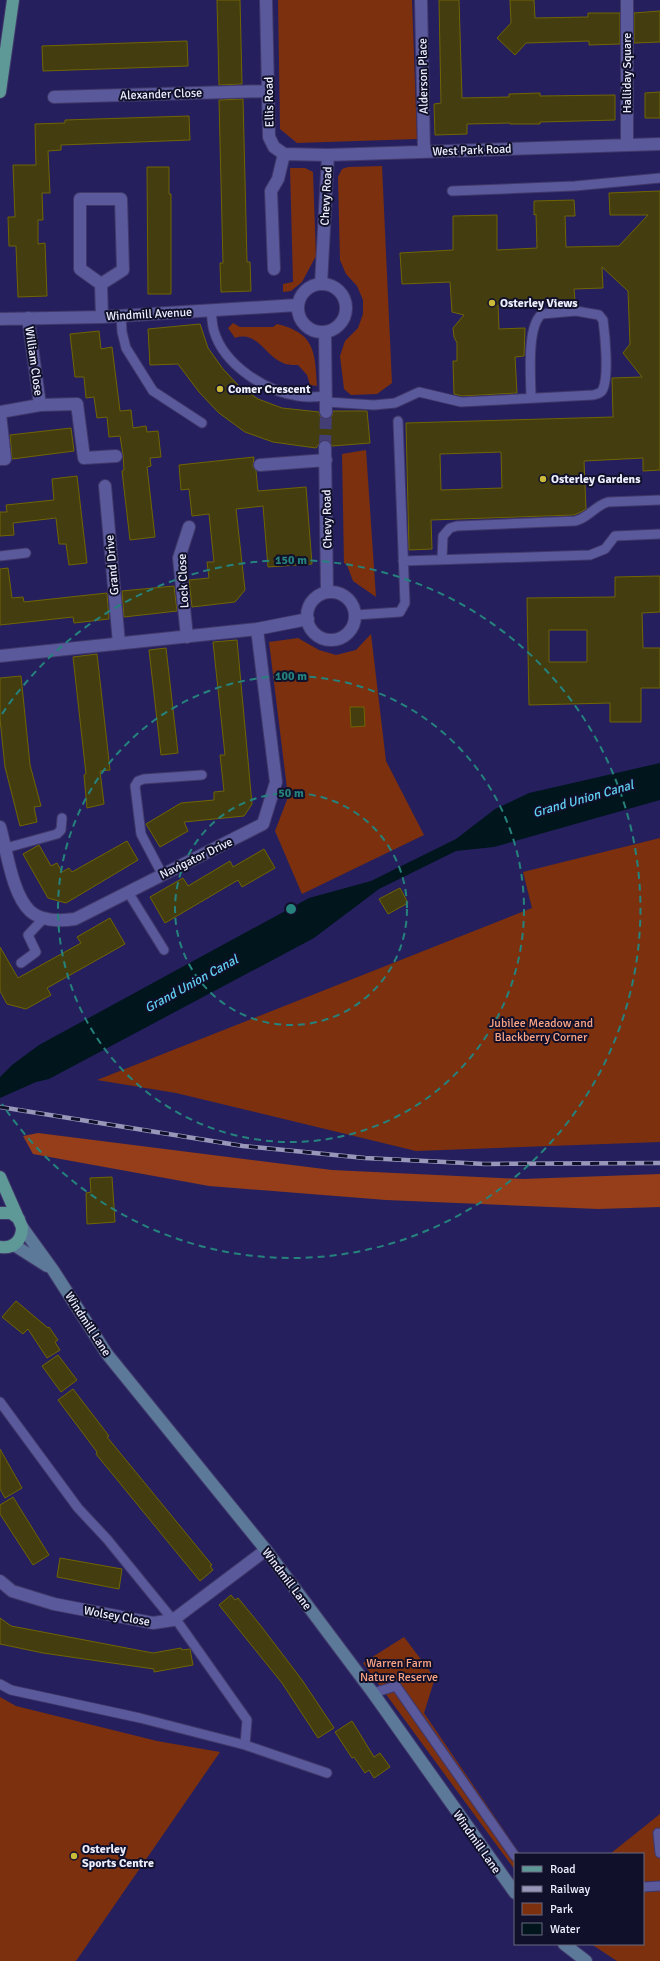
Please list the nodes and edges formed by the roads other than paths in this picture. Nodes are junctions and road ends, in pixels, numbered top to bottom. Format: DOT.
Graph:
graph roads {
  1 [pos="13,0"];
  2 [pos="266,0"];
  3 [pos="421,0"];
  4 [pos="627,0"];
  5 [pos="268,91"];
  6 [pos="0,92"];
  7 [pos="54,97"];
  8 [pos="660,144"];
  9 [pos="627,145"];
  10 [pos="424,152"];
  11 [pos="284,154"];
  12 [pos="328,155"];
  13 [pos="660,178"];
  14 [pos="452,192"];
  15 [pos="274,268"];
  16 [pos="101,284"];
  17 [pos="321,284"];
  18 [pos="297,305"];
  19 [pos="210,310"];
  20 [pos="121,316"];
  21 [pos="102,317"];
  22 [pos="28,318"];
  23 [pos="0,319"];
  24 [pos="325,333"];
  25 [pos="531,398"];
  26 [pos="326,403"];
  27 [pos="40,404"];
  28 [pos="0,413"];
  29 [pos="398,421"];
  30 [pos="202,423"];
  31 [pos="325,446"];
  32 [pos="116,456"];
  33 [pos="0,459"];
  34 [pos="326,460"];
  35 [pos="260,465"];
  36 [pos="105,486"];
  37 [pos="660,500"];
  38 [pos="189,527"];
  39 [pos="660,534"];
  40 [pos="26,553"];
  41 [pos="0,556"];
  42 [pos="442,559"];
  43 [pos="403,560"];
  44 [pos="328,592"];
  45 [pos="355,614"];
  46 [pos="308,619"];
  47 [pos="257,630"];
  48 [pos="187,637"];
  49 [pos="119,643"];
  50 [pos="0,656"];
  51 [pos="202,775"];
  52 [pos="62,818"];
  53 [pos="0,826"];
  54 [pos="6,848"];
  55 [pos="162,874"];
  56 [pos="128,892"];
  57 [pos="44,918"];
  58 [pos="164,950"];
  59 [pos="21,963"];
  60 [pos="0,1177"];
  61 [pos="0,1213"];
  62 [pos="20,1223"];
  63 [pos="4,1247"];
  64 [pos="53,1270"];
  65 [pos="0,1402"];
  66 [pos="266,1550"];
  67 [pos="0,1581"];
  68 [pos="174,1619"];
  69 [pos="0,1684"];
  70 [pos="372,1693"];
  71 [pos="245,1745"];
  72 [pos="327,1773"];
  73 [pos="658,1834"];
  74 [pos="660,1853"];
  75 [pos="514,1855"];
  76 [pos="660,1886"];
  77 [pos="644,1887"];
  78 [pos="514,1893"];
  79 [pos="565,1945"];
  80 [pos="586,1961"];
  1 -- 6 [label="main road"];
  2 -- 5 [label="street, Ellis Road"];
  3 -- 10 [label="street, Alderson Place"];
  4 -- 9 [label="street, Halliday Square"];
  5 -- 7 [label="street, Alexander Close"];
  5 -- 11 [label="street, Ellis Road"];
  8 -- 9 [label="street, West Park Road"];
  9 -- 10 [label="street, West Park Road"];
  10 -- 12 [label="street, West Park Road"];
  11 -- 12 [label="street, West Park Road"];
  11 -- 15 [label="street"];
  12 -- 17 [label="street, Chevy Road"];
  13 -- 14 [label="lane"];
  16 -- 16 [label="street"];
  16 -- 21 [label="street"];
  17 -- 18 [label="street"];
  17 -- 24 [label="street"];
  18 -- 19 [label="street, Windmill Avenue"];
  18 -- 24 [label="street"];
  19 -- 20 [label="street, Windmill Avenue"];
  19 -- 26 [label="lane"];
  20 -- 21 [label="street, Windmill Avenue"];
  20 -- 30 [label="lane"];
  21 -- 22 [label="street, Windmill Avenue"];
  22 -- 23 [label="street, Windmill Avenue"];
  22 -- 27 [label="street, William Close"];
  24 -- 26 [label="street"];
  25 -- 25 [label="lane"];
  25 -- 26 [label="lane"];
  27 -- 28 [label="street, William Close"];
  27 -- 32 [label="street, William Close"];
  28 -- 33 [label="street, William Close"];
  29 -- 43 [label="lane"];
  31 -- 34 [label="street, Chevy Road"];
  34 -- 35 [label="street"];
  34 -- 44 [label="street, Chevy Road"];
  36 -- 49 [label="street, Grand Drive"];
  37 -- 42 [label="lane"];
  38 -- 48 [label="street, Lock Close"];
  39 -- 42 [label="lane"];
  40 -- 41 [label="lane"];
  42 -- 43 [label="lane"];
  43 -- 45 [label="lane"];
  44 -- 45 [label="street"];
  44 -- 46 [label="street"];
  45 -- 46 [label="street"];
  46 -- 47 [label="street"];
  47 -- 48 [label="street"];
  47 -- 55 [label="street, Navigator Drive"];
  48 -- 49 [label="street"];
  49 -- 50 [label="street"];
  51 -- 55 [label="lane"];
  52 -- 54 [label="lane"];
  53 -- 54 [label="street, Navigator Drive"];
  54 -- 57 [label="street, Navigator Drive"];
  55 -- 56 [label="street, Navigator Drive"];
  56 -- 57 [label="street, Navigator Drive"];
  56 -- 58 [label="lane"];
  57 -- 59 [label="lane"];
  60 -- 62 [label="main road, Windmill Lane"];
  61 -- 62 [label="main road"];
  62 -- 63 [label="main road"];
  62 -- 64 [label="main road, Windmill Lane"];
  63 -- 64 [label="main road, Windmill Lane"];
  64 -- 66 [label="main road, Windmill Lane"];
  65 -- 68 [label="lane"];
  66 -- 68 [label="street, Wolsey Close"];
  66 -- 70 [label="main road, Windmill Lane"];
  67 -- 68 [label="street, Wolsey Close"];
  68 -- 71 [label="lane"];
  69 -- 71 [label="lane"];
  70 -- 75 [label="lane"];
  70 -- 78 [label="main road, Windmill Lane"];
  71 -- 72 [label="lane"];
  73 -- 74 [label="lane"];
  76 -- 77 [label="lane"];
  79 -- 80 [label="main road"];
}
